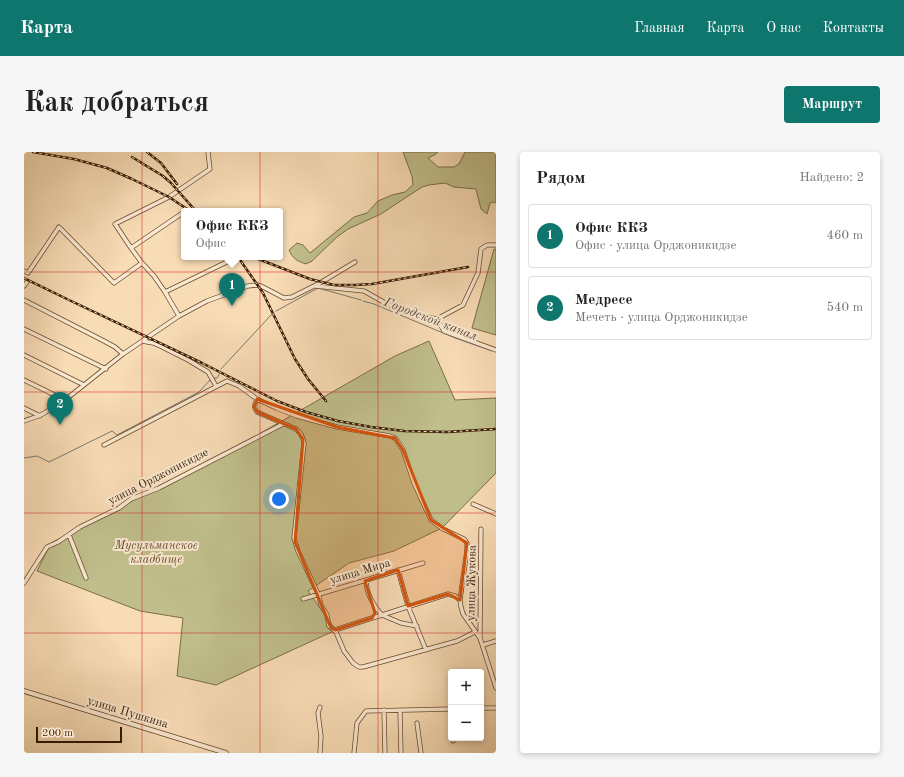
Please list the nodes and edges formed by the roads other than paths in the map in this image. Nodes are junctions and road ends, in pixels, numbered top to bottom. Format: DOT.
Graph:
graph roads {
  1 [pos="208,152"];
  2 [pos="181,214"];
  3 [pos="496,245"];
  4 [pos="131,248"];
  5 [pos="231,260"];
  6 [pos="355,262"];
  7 [pos="142,263"];
  8 [pos="24,271"];
  9 [pos="27,282"];
  10 [pos="24,286"];
  11 [pos="314,286"];
  12 [pos="165,292"];
  13 [pos="24,300"];
  14 [pos="179,316"];
  15 [pos="437,319"];
  16 [pos="24,329"];
  17 [pos="142,341"];
  18 [pos="496,350"];
  19 [pos="124,354"];
  20 [pos="24,355"];
  21 [pos="106,369"];
  22 [pos="24,380"];
  23 [pos="84,385"];
  24 [pos="216,386"];
  25 [pos="257,399"];
  26 [pos="65,400"];
  27 [pos="24,408"];
  28 [pos="40,416"];
  29 [pos="24,421"];
  30 [pos="283,424"];
  31 [pos="104,445"];
  32 [pos="472,504"];
  33 [pos="496,514"];
  34 [pos="481,529"];
  35 [pos="69,535"];
  36 [pos="423,563"];
  37 [pos="398,570"];
  38 [pos="86,578"];
  39 [pos="366,580"];
  40 [pos="24,583"];
  41 [pos="318,594"];
  42 [pos="303,599"];
  43 [pos="460,600"];
  44 [pos="408,606"];
  45 [pos="376,608"];
  46 [pos="382,615"];
  47 [pos="372,618"];
  48 [pos="417,626"];
  49 [pos="335,630"];
  50 [pos="475,632"];
  51 [pos="480,638"];
  52 [pos="496,641"];
  53 [pos="483,646"];
  54 [pos="426,650"];
  55 [pos="496,688"];
  56 [pos="24,691"];
  57 [pos="320,707"];
  58 [pos="484,708"];
  59 [pos="496,708"];
  60 [pos="448,709"];
  61 [pos="384,710"];
  62 [pos="400,710"];
  63 [pos="417,723"];
  64 [pos="226,753"];
  65 [pos="320,753"];
  66 [pos="354,753"];
  67 [pos="385,753"];
  68 [pos="401,753"];
  69 [pos="421,753"];
  1 -- 4 [label="street"];
  2 -- 4 [label="street"];
  3 -- 15 [label="street"];
  4 -- 7 [label="street"];
  5 -- 12 [label="street"];
  6 -- 11 [label="street"];
  7 -- 8 [label="street"];
  7 -- 12 [label="street"];
  9 -- 10 [label="street"];
  11 -- 14 [label="street"];
  11 -- 15 [label="street"];
  12 -- 14 [label="street"];
  13 -- 19 [label="street"];
  14 -- 17 [label="street"];
  15 -- 18 [label="street"];
  16 -- 21 [label="street"];
  17 -- 19 [label="street"];
  17 -- 24 [label="street"];
  19 -- 21 [label="street"];
  20 -- 23 [label="street"];
  21 -- 23 [label="street"];
  22 -- 26 [label="street"];
  23 -- 26 [label="street"];
  24 -- 25 [label="street"];
  24 -- 31 [label="street"];
  25 -- 30 [label="street"];
  25 -- 43 [label="street, улица Жукова"];
  26 -- 28 [label="street"];
  27 -- 28 [label="street"];
  28 -- 29 [label="street"];
  30 -- 35 [label="street, улица Орджоникидзе"];
  30 -- 41 [label="street"];
  32 -- 33 [label="street"];
  34 -- 51 [label="street, улица Жукова"];
  35 -- 38 [label="street"];
  35 -- 40 [label="street, улица Орджоникидзе"];
  36 -- 37 [label="street, улица Мира"];
  37 -- 39 [label="street, улица Мира"];
  37 -- 44 [label="street"];
  39 -- 41 [label="street, улица Мира"];
  39 -- 45 [label="street"];
  41 -- 42 [label="street, улица Мира"];
  41 -- 49 [label="street"];
  43 -- 44 [label="street"];
  43 -- 50 [label="street, улица Жукова"];
  44 -- 46 [label="street"];
  44 -- 48 [label="street"];
  45 -- 46 [label="street"];
  45 -- 47 [label="street"];
  46 -- 47 [label="street"];
  46 -- 48 [label="street"];
  47 -- 49 [label="street"];
  48 -- 54 [label="street"];
  49 -- 54 [label="street"];
  50 -- 51 [label="street, улица Жукова"];
  50 -- 54 [label="street"];
  51 -- 53 [label="street, улица Жукова"];
  52 -- 53 [label="street"];
  53 -- 55 [label="street, улица Жукова"];
  56 -- 64 [label="street, улица Пушкина"];
  57 -- 65 [label="street"];
  58 -- 59 [label="street"];
  60 -- 62 [label="street"];
  61 -- 62 [label="street"];
  61 -- 66 [label="street"];
  61 -- 67 [label="street"];
  62 -- 68 [label="street"];
  63 -- 69 [label="street"];
}
